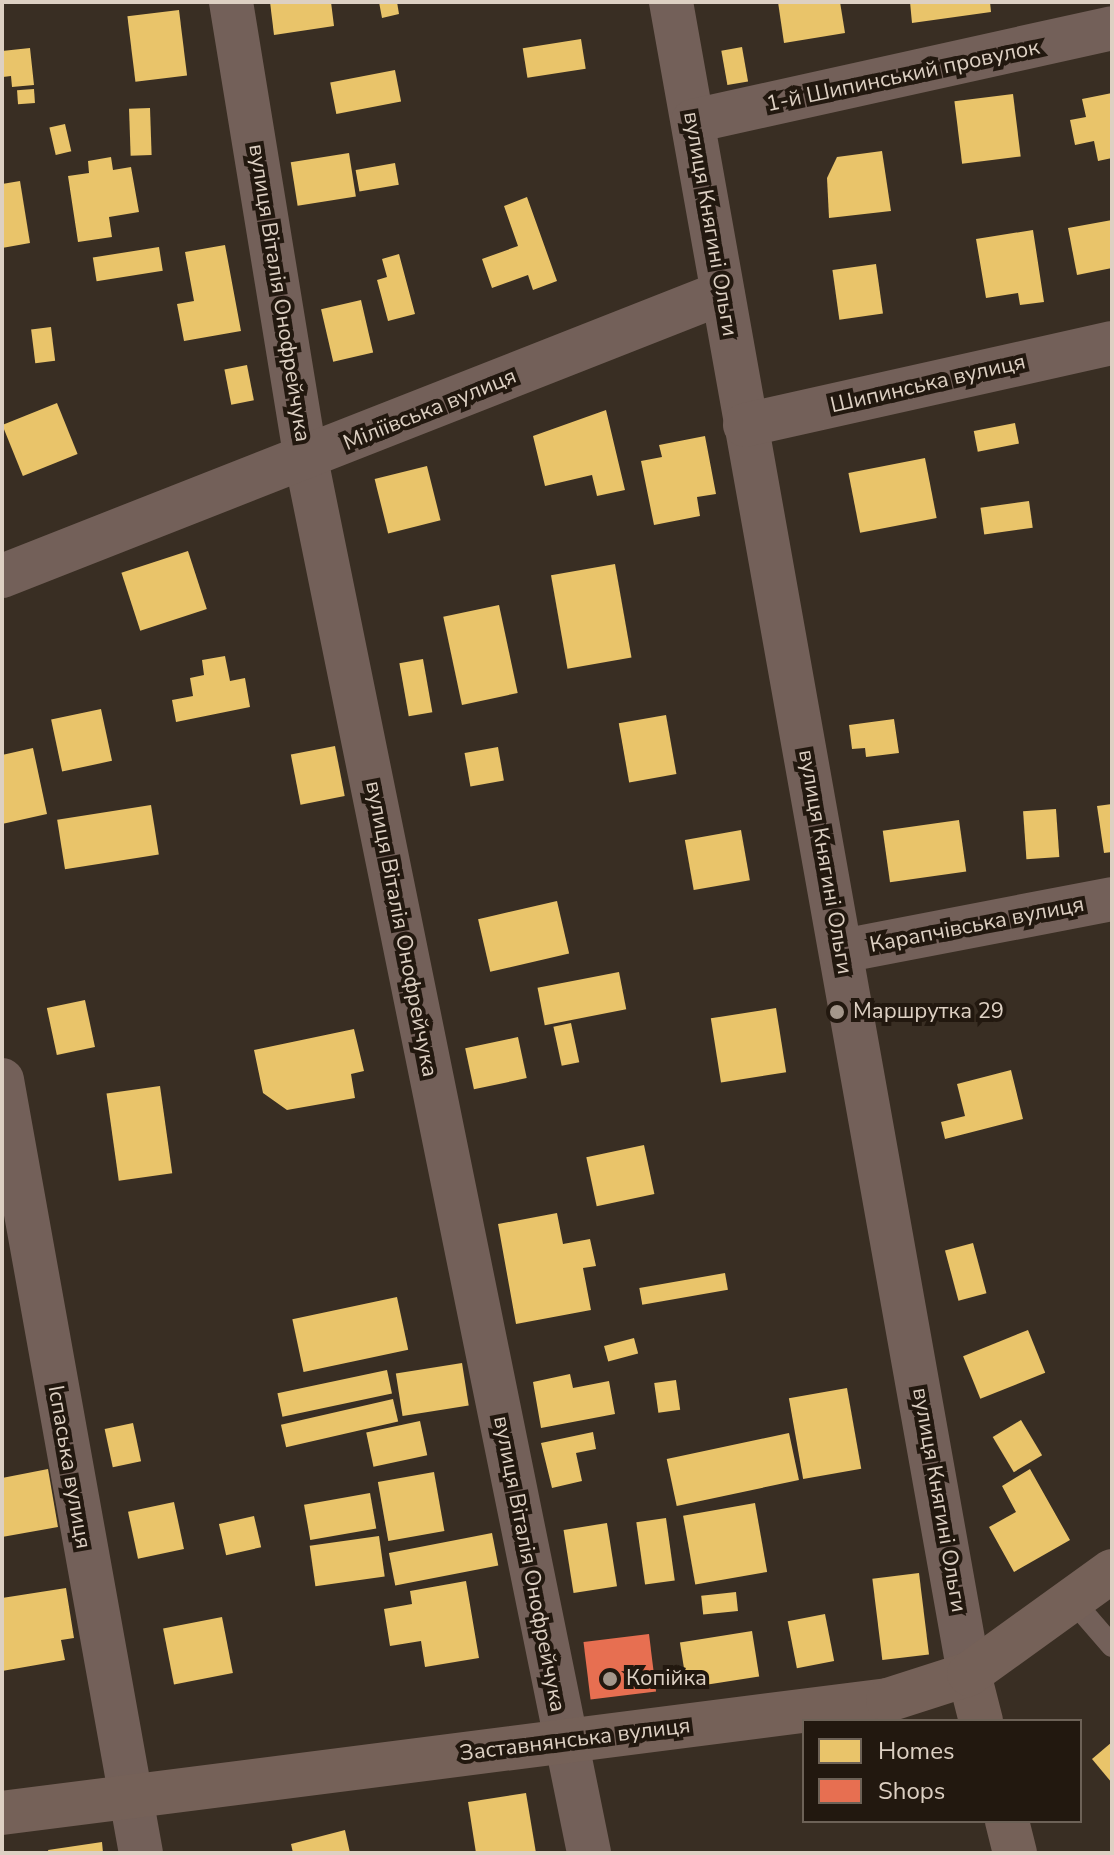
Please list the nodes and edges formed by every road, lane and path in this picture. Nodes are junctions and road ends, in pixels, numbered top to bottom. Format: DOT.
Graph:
graph roads {
  1 [pos="231,2"];
  2 [pos="671,2"];
  3 [pos="1112,28"];
  4 [pos="693,121"];
  5 [pos="722,293"];
  6 [pos="1112,343"];
  7 [pos="745,425"];
  8 [pos="306,459"];
  9 [pos="2,576"];
  10 [pos="1112,899"];
  11 [pos="842,951"];
  12 [pos="2,1080"];
  13 [pos="1112,1571"];
  14 [pos="1074,1602"];
  15 [pos="1112,1646"];
  16 [pos="969,1674"];
  17 [pos="980,1719"];
  18 [pos="564,1741"];
  19 [pos="127,1799"];
  20 [pos="2,1813"];
  21 [pos="1008,1823"];
  22 [pos="141,1853"];
  23 [pos="589,1853"];
  24 [pos="1015,1853"];
  1 -- 8 [label="street, вулиця Віталія Онофрейчука"];
  2 -- 4 [label="street, вулиця Княгині Ольги"];
  3 -- 4 [label="street, 1-й Шипинський провулок"];
  4 -- 5 [label="street, вулиця Княгині Ольги"];
  5 -- 7 [label="street, вулиця Княгині Ольги"];
  5 -- 8 [label="street, Міліївська вулиця"];
  6 -- 7 [label="street, Шипинська вулиця"];
  7 -- 11 [label="street, вулиця Княгині Ольги"];
  8 -- 9 [label="street, Міліївська вулиця"];
  8 -- 18 [label="street, вулиця Віталія Онофрейчука"];
  10 -- 11 [label="street, Карапчівська вулиця"];
  11 -- 16 [label="street, вулиця Княгині Ольги"];
  12 -- 19 [label="street, Іспаська вулиця"];
  13 -- 14 [label="street, Заставнянська вулиця"];
  14 -- 15 [label="lane"];
  14 -- 16 [label="street, Заставнянська вулиця"];
  16 -- 17 [label="street, вулиця Княгині Ольги"];
  16 -- 18 [label="street, Заставнянська вулиця"];
  18 -- 19 [label="street, Заставнянська вулиця"];
  18 -- 23 [label="street, вулиця Віталія Онофрейчука"];
  19 -- 20 [label="street, Заставнянська вулиця"];
  19 -- 22 [label="street, Іспаська вулиця"];
  21 -- 24 [label="street"];
}
